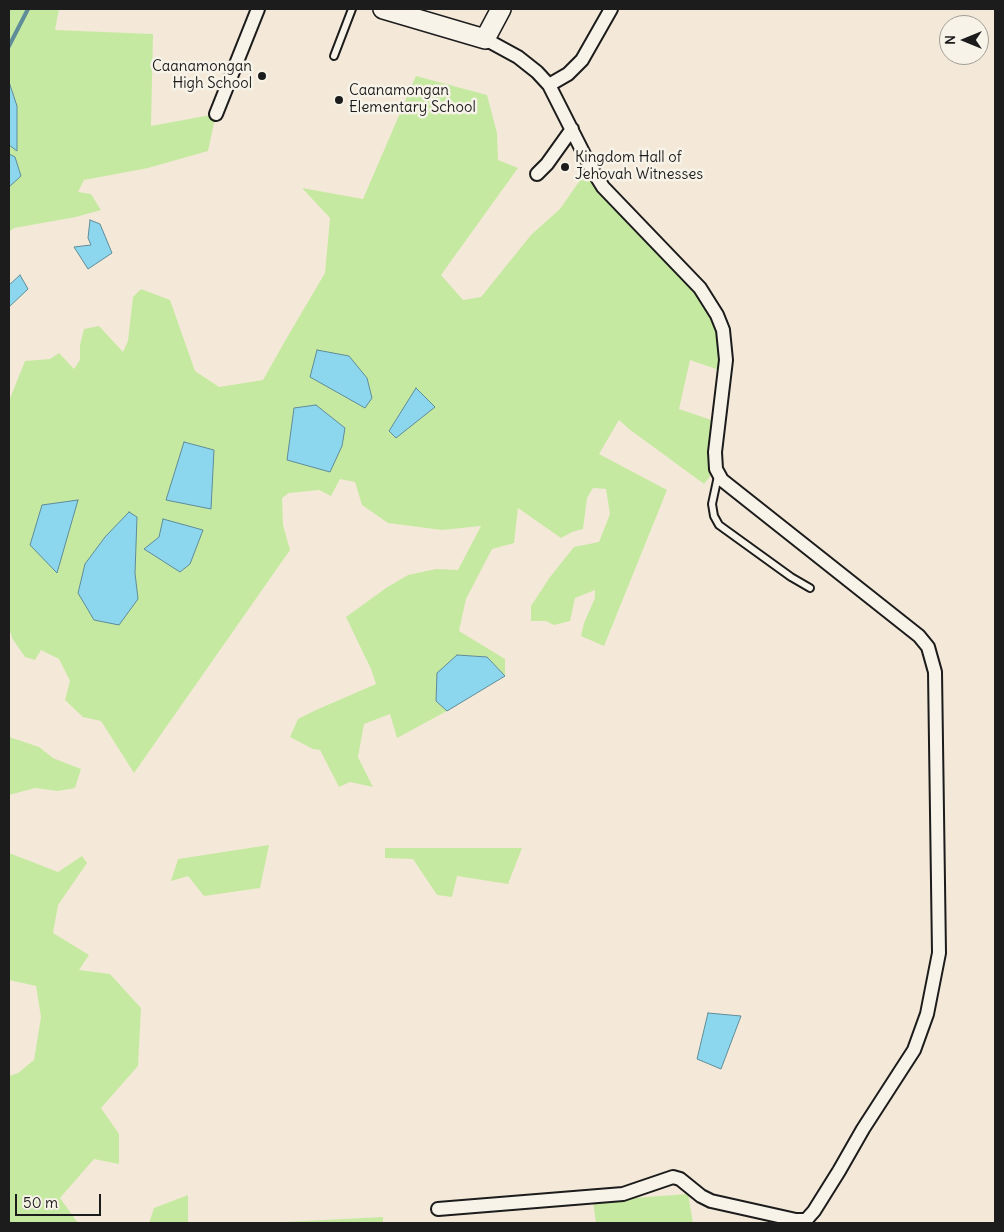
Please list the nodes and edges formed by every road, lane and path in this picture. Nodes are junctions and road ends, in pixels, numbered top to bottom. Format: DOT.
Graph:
graph roads {
  1 [pos="258,9"];
  2 [pos="352,9"];
  3 [pos="383,9"];
  4 [pos="501,9"];
  5 [pos="611,9"];
  6 [pos="485,39"];
  7 [pos="334,56"];
  8 [pos="549,85"];
  9 [pos="216,114"];
  10 [pos="572,129"];
  11 [pos="537,174"];
  12 [pos="718,475"];
  13 [pos="810,588"];
  14 [pos="438,1209"];
  1 -- 9 [label="street"];
  2 -- 7 [label="lane"];
  3 -- 6 [label="street"];
  4 -- 6 [label="street"];
  5 -- 8 [label="street"];
  6 -- 8 [label="street"];
  8 -- 10 [label="street"];
  10 -- 11 [label="street"];
  10 -- 12 [label="street"];
  12 -- 13 [label="lane"];
  12 -- 14 [label="street"];
}
